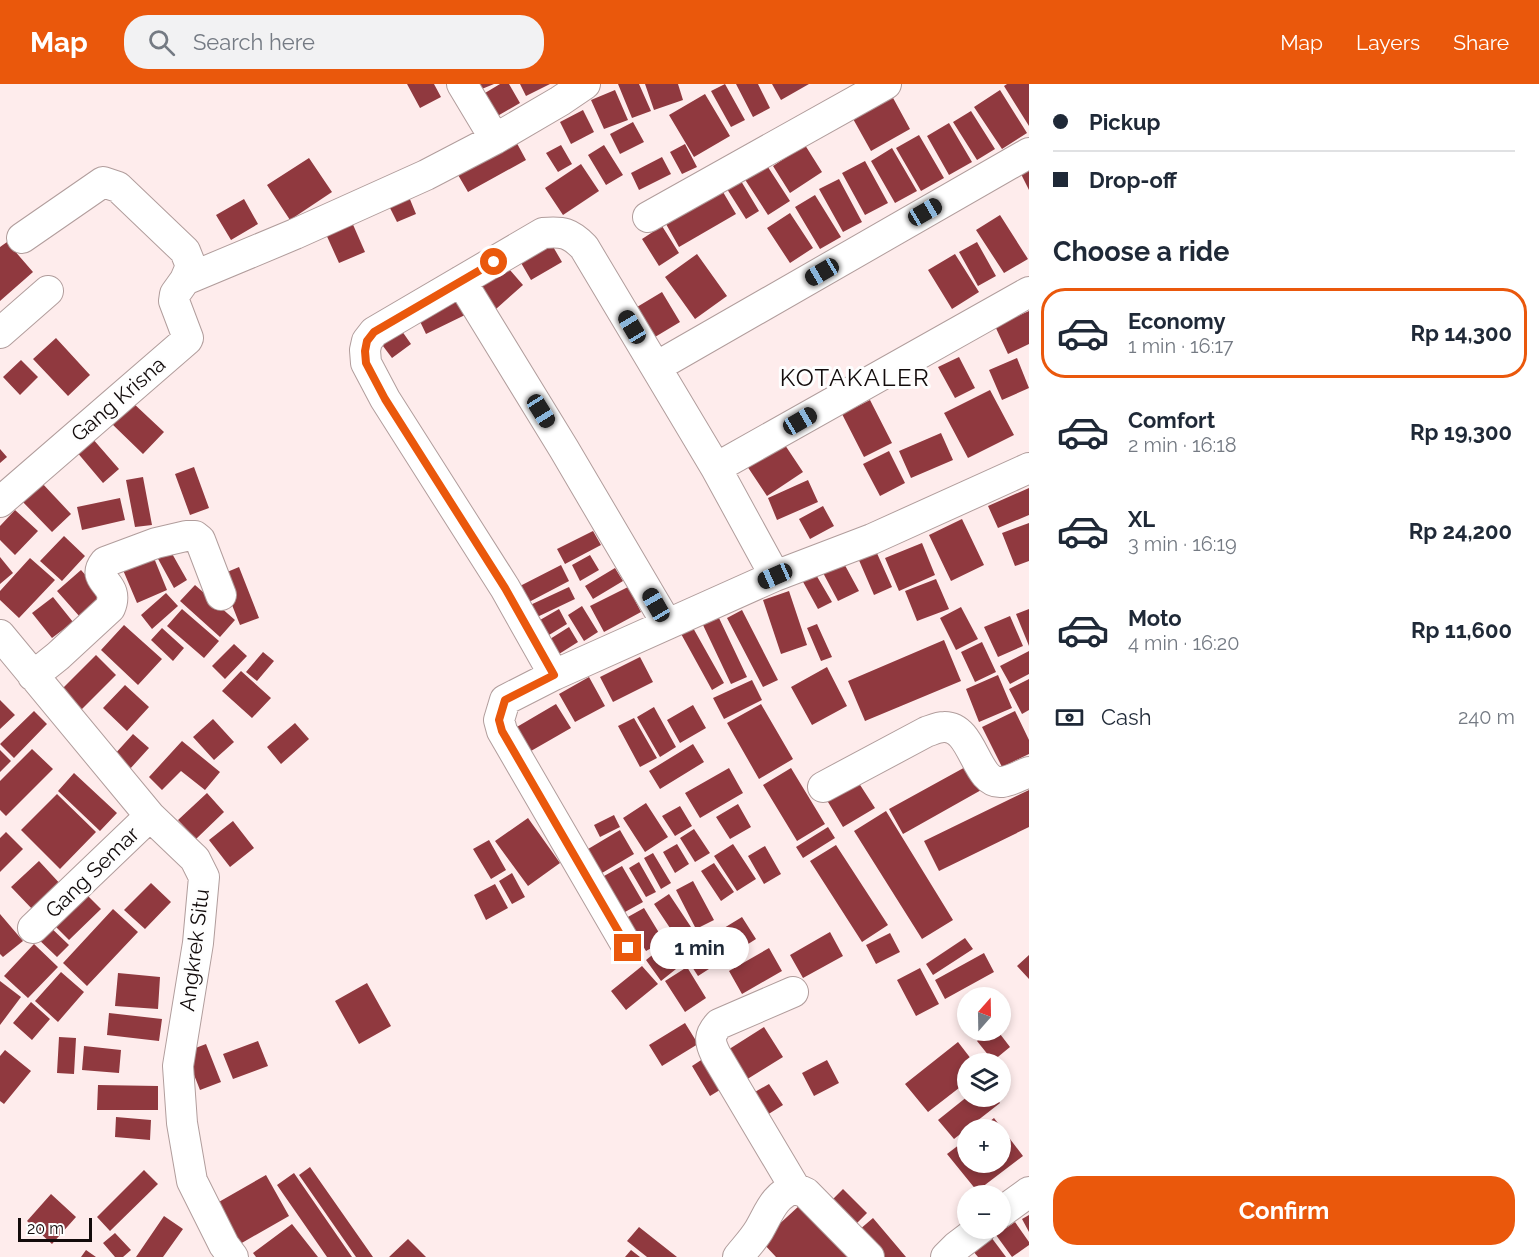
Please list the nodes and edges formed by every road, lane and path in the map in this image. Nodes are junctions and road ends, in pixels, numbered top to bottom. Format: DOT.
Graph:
graph roads {
  1 [pos="462,84"];
  2 [pos="585,84"];
  3 [pos="886,84"];
  4 [pos="495,139"];
  5 [pos="1029,153"];
  6 [pos="648,217"];
  7 [pos="22,238"];
  8 [pos="185,280"];
  9 [pos="461,281"];
  10 [pos="48,291"];
  11 [pos="1029,292"];
  12 [pos="0,333"];
  13 [pos="656,367"];
  14 [pos="716,468"];
  15 [pos="1029,468"];
  16 [pos="0,502"];
  17 [pos="775,576"];
  18 [pos="221,595"];
  19 [pos="667,624"];
  20 [pos="0,635"];
  21 [pos="554,675"];
  22 [pos="33,676"];
  23 [pos="1029,772"];
  24 [pos="823,787"];
  25 [pos="150,816"];
  26 [pos="33,928"];
  27 [pos="628,948"];
  28 [pos="793,992"];
  29 [pos="795,1188"];
  30 [pos="1029,1192"];
  31 [pos="1011,1206"];
  32 [pos="967,1239"];
  33 [pos="233,1257"];
  34 [pos="738,1257"];
  35 [pos="869,1257"];
  36 [pos="946,1257"];
  1 -- 4 [label="street"];
  2 -- 4 [label="street"];
  3 -- 6 [label="street"];
  4 -- 8 [label="street"];
  5 -- 13 [label="street"];
  7 -- 8 [label="street"];
  8 -- 16 [label="street, Gang Krisna"];
  9 -- 13 [label="street"];
  9 -- 19 [label="street"];
  9 -- 21 [label="street"];
  10 -- 12 [label="street"];
  11 -- 14 [label="street"];
  13 -- 14 [label="street"];
  14 -- 17 [label="street"];
  15 -- 17 [label="street"];
  17 -- 19 [label="street"];
  18 -- 22 [label="street"];
  19 -- 21 [label="street"];
  20 -- 22 [label="street, Angkrek Situ"];
  21 -- 27 [label="street"];
  22 -- 25 [label="street, Angkrek Situ"];
  23 -- 24 [label="street"];
  25 -- 26 [label="street, Gang Semar"];
  25 -- 33 [label="street, Angkrek Situ"];
  28 -- 29 [label="street"];
  29 -- 34 [label="street"];
  29 -- 35 [label="street"];
  30 -- 31 [label="street"];
  32 -- 36 [label="street"];
}
